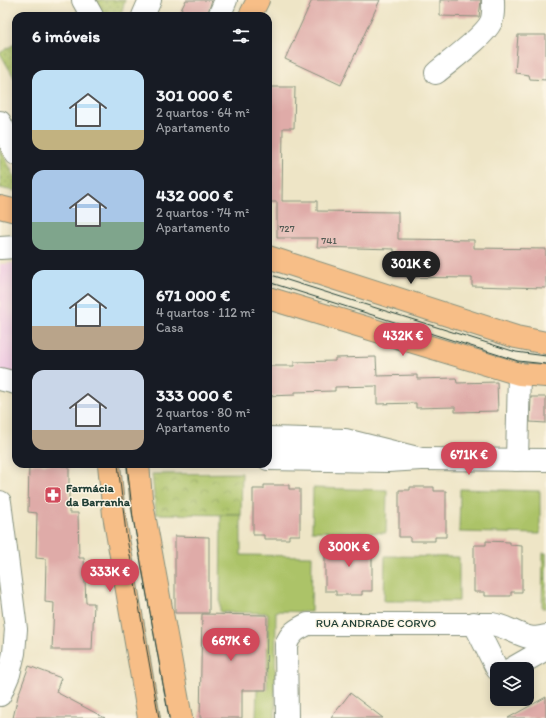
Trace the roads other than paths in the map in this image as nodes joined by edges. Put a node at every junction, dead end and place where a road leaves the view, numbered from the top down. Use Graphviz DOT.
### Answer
graph roads {
  1 [pos="83,0"];
  2 [pos="150,0"];
  3 [pos="226,0"];
  4 [pos="258,0"];
  5 [pos="493,0"];
  6 [pos="90,12"];
  7 [pos="145,12"];
  8 [pos="221,12"];
  9 [pos="252,12"];
  10 [pos="436,73"];
  11 [pos="0,122"];
  12 [pos="12,144"];
  13 [pos="0,207"];
  14 [pos="12,210"];
  15 [pos="12,247"];
  16 [pos="0,248"];
  17 [pos="272,258"];
  18 [pos="272,299"];
  19 [pos="546,343"];
  20 [pos="518,374"];
  21 [pos="546,376"];
  22 [pos="0,379"];
  23 [pos="12,381"];
  24 [pos="272,438"];
  25 [pos="272,459"];
  26 [pos="421,459"];
  27 [pos="517,460"];
  28 [pos="546,460"];
  29 [pos="109,468"];
  30 [pos="138,468"];
  31 [pos="0,502"];
  32 [pos="474,623"];
  33 [pos="546,636"];
  34 [pos="546,649"];
  35 [pos="494,662"];
  36 [pos="523,662"];
  37 [pos="0,695"];
  38 [pos="149,718"];
  39 [pos="181,718"];
  40 [pos="287,718"];
  1 -- 6 [label="street"];
  2 -- 7 [label="street"];
  3 -- 8 [label="street"];
  4 -- 9 [label="main road"];
  5 -- 10 [label="street"];
  11 -- 12 [label="street"];
  13 -- 14 [label="main road"];
  15 -- 16 [label="street"];
  17 -- 19 [label="main road"];
  18 -- 20 [label="main road"];
  20 -- 21 [label="main road"];
  20 -- 27 [label="street"];
  22 -- 23 [label="street"];
  24 -- 26 [label="street"];
  25 -- 26 [label="street"];
  26 -- 27 [label="street"];
  27 -- 28 [label="street"];
  29 -- 38 [label="main road"];
  30 -- 39 [label="main road"];
  31 -- 37 [label="street"];
  32 -- 33 [label="street, RUA ANDRADE CORVO"];
  32 -- 35 [label="street"];
  32 -- 40 [label="street, RUA ANDRADE CORVO"];
  34 -- 36 [label="street"];
}
